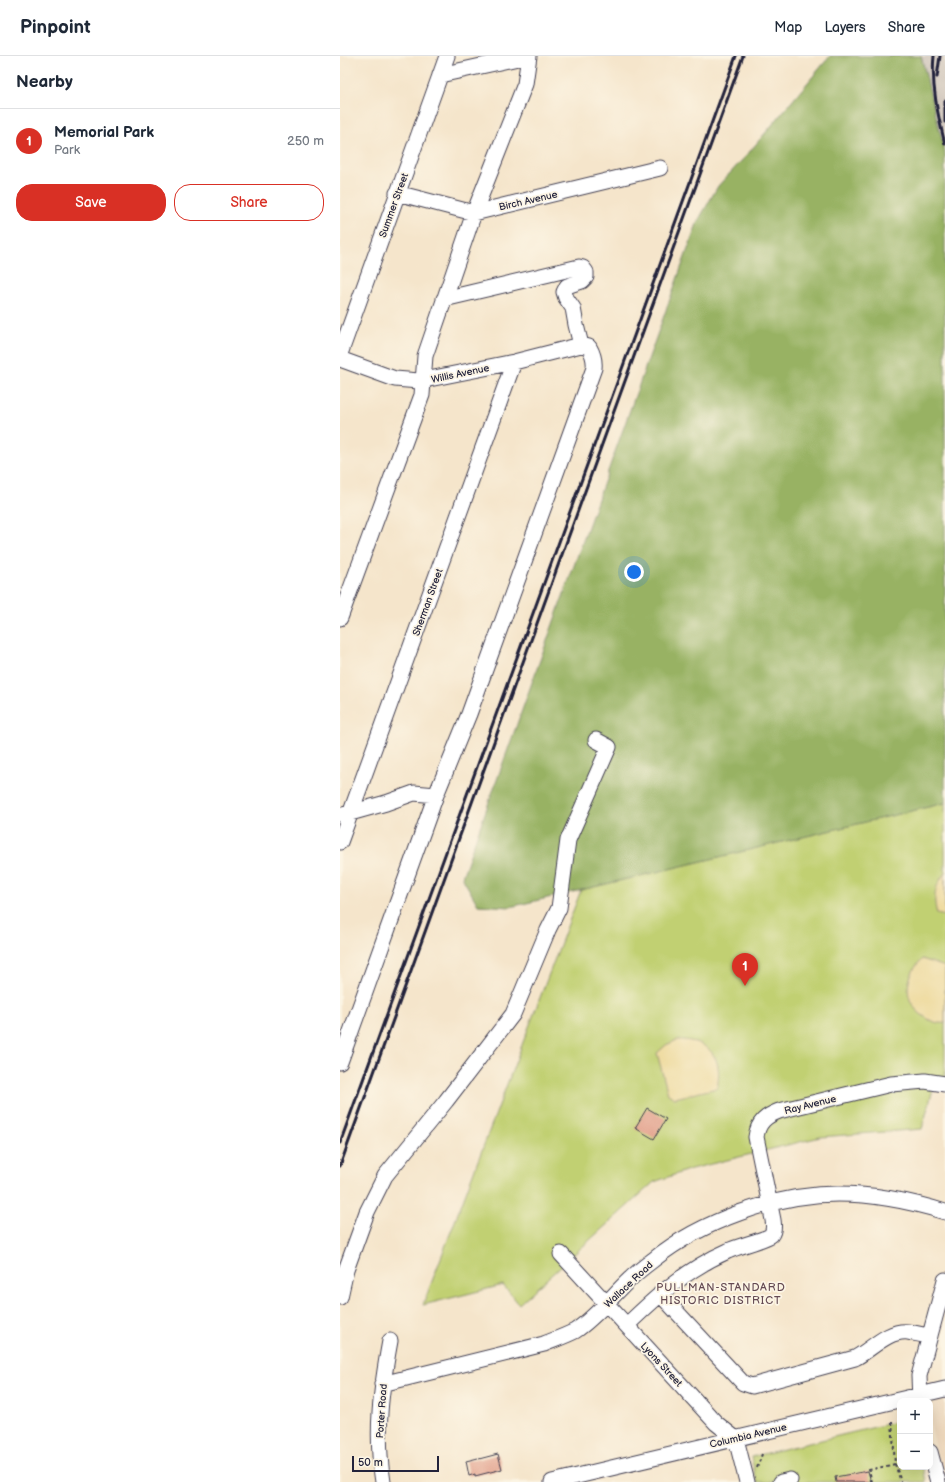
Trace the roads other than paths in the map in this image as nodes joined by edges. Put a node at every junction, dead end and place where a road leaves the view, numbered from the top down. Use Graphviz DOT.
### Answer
graph roads {
  1 [pos="447,56"];
  2 [pos="528,56"];
  3 [pos="440,75"];
  4 [pos="660,168"];
  5 [pos="397,193"];
  6 [pos="474,213"];
  7 [pos="444,299"];
  8 [pos="581,345"];
  9 [pos="340,354"];
  10 [pos="340,359"];
  11 [pos="514,362"];
  12 [pos="424,381"];
  13 [pos="340,618"];
  14 [pos="596,740"];
  15 [pos="436,795"];
  16 [pos="345,814"];
  17 [pos="340,842"];
  18 [pos="340,1062"];
  19 [pos="945,1084"];
  20 [pos="770,1203"];
  21 [pos="945,1212"];
  22 [pos="561,1254"];
  23 [pos="945,1280"];
  24 [pos="660,1294"];
  25 [pos="340,1297"];
  26 [pos="607,1304"];
  27 [pos="626,1325"];
  28 [pos="935,1333"];
  29 [pos="390,1341"];
  30 [pos="382,1384"];
  31 [pos="945,1389"];
  32 [pos="920,1398"];
  33 [pos="897,1403"];
  34 [pos="736,1439"];
  35 [pos="933,1463"];
  36 [pos="561,1481"];
  37 [pos="383,1482"];
  38 [pos="747,1482"];
  39 [pos="938,1482"];
  1 -- 3 [label="street, Summer Street"];
  2 -- 3 [label="street"];
  2 -- 6 [label="street"];
  3 -- 5 [label="street, Summer Street"];
  4 -- 6 [label="street, Birch Avenue"];
  5 -- 6 [label="street, Birch Avenue"];
  5 -- 9 [label="street, Summer Street"];
  6 -- 7 [label="street"];
  7 -- 8 [label="street"];
  7 -- 12 [label="street"];
  8 -- 11 [label="street, Willis Avenue"];
  8 -- 15 [label="street"];
  10 -- 12 [label="street, Willis Avenue"];
  11 -- 12 [label="street, Willis Avenue"];
  11 -- 16 [label="street, Sherman Street"];
  12 -- 13 [label="street"];
  14 -- 25 [label="street"];
  15 -- 16 [label="street"];
  15 -- 18 [label="street"];
  16 -- 17 [label="street, Sherman Street"];
  19 -- 20 [label="street, Ray Avenue"];
  20 -- 21 [label="street, Wallace Road"];
  20 -- 24 [label="street, Ray Avenue"];
  20 -- 26 [label="street, Wallace Road"];
  22 -- 26 [label="street, Lyons Street"];
  23 -- 28 [label="street"];
  24 -- 27 [label="street, Ray Avenue"];
  24 -- 28 [label="street"];
  26 -- 27 [label="street, Lyons Street"];
  26 -- 30 [label="street, Wallace Road"];
  27 -- 34 [label="street, Lyons Street"];
  28 -- 32 [label="street"];
  29 -- 30 [label="street, Porter Road"];
  30 -- 37 [label="street, Porter Road"];
  31 -- 32 [label="street, Columbia Avenue"];
  33 -- 34 [label="street, Columbia Avenue"];
  34 -- 36 [label="street, Columbia Avenue"];
  34 -- 38 [label="street"];
  35 -- 39 [label="street"];
}
